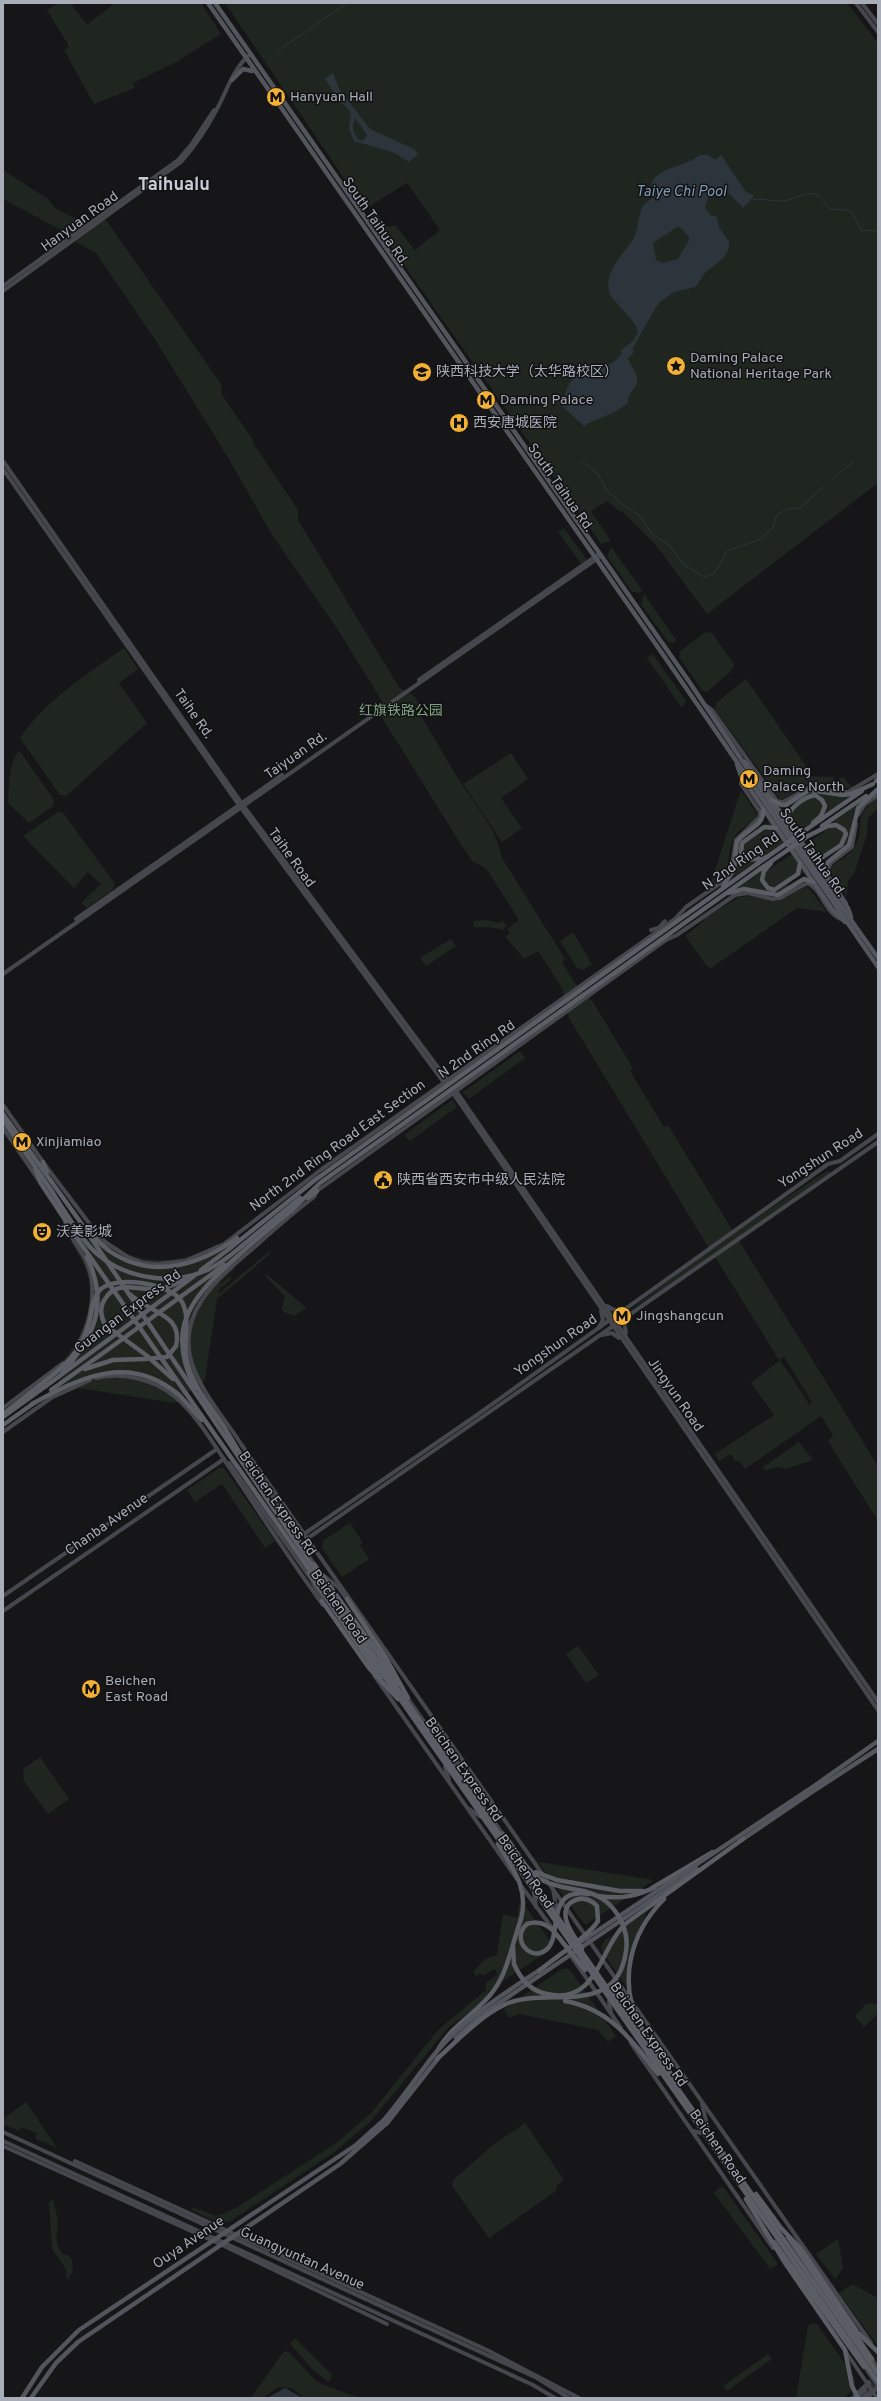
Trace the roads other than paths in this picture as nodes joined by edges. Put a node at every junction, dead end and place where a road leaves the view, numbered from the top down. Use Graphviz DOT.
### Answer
graph roads {
  1 [pos="208,3"];
  2 [pos="215,3"];
  3 [pos="856,3"];
  4 [pos="862,3"];
  5 [pos="878,24"];
  6 [pos="878,32"];
  7 [pos="250,53"];
  8 [pos="244,57"];
  9 [pos="256,74"];
  10 [pos="232,80"];
  11 [pos="3,286"];
  12 [pos="3,291"];
  13 [pos="3,461"];
  14 [pos="3,469"];
  15 [pos="600,555"];
  16 [pos="595,558"];
  17 [pos="124,638"];
  18 [pos="705,705"];
  19 [pos="739,755"];
  20 [pos="735,759"];
  21 [pos="878,774"];
  22 [pos="741,776"];
  23 [pos="876,781"];
  24 [pos="878,788"];
  25 [pos="878,795"];
  26 [pos="772,800"];
  27 [pos="241,805"];
  28 [pos="763,809"];
  29 [pos="820,818"];
  30 [pos="787,821"];
  31 [pos="776,828"];
  32 [pos="806,834"];
  33 [pos="811,855"];
  34 [pos="756,862"];
  35 [pos="800,863"];
  36 [pos="762,870"];
  37 [pos="825,875"];
  38 [pos="813,882"];
  39 [pos="717,892"];
  40 [pos="723,895"];
  41 [pos="848,908"];
  42 [pos="841,919"];
  43 [pos="675,920"];
  44 [pos="665,921"];
  45 [pos="851,924"];
  46 [pos="665,927"];
  47 [pos="673,927"];
  48 [pos="659,928"];
  49 [pos="652,931"];
  50 [pos="666,940"];
  51 [pos="651,946"];
  52 [pos="878,958"];
  53 [pos="878,967"];
  54 [pos="3,971"];
  55 [pos="3,974"];
  56 [pos="447,1083"];
  57 [pos="455,1092"];
  58 [pos="3,1105"];
  59 [pos="3,1114"];
  60 [pos="3,1120"];
  61 [pos="3,1128"];
  62 [pos="878,1134"];
  63 [pos="878,1142"];
  64 [pos="43,1162"];
  65 [pos="35,1166"];
  66 [pos="48,1178"];
  67 [pos="40,1182"];
  68 [pos="320,1183"];
  69 [pos="317,1191"];
  70 [pos="292,1210"];
  71 [pos="65,1220"];
  72 [pos="263,1220"];
  73 [pos="81,1223"];
  74 [pos="81,1244"];
  75 [pos="245,1246"];
  76 [pos="200,1271"];
  77 [pos="124,1288"];
  78 [pos="641,1298"];
  79 [pos="596,1302"];
  80 [pos="604,1303"];
  81 [pos="641,1307"];
  82 [pos="192,1322"];
  83 [pos="613,1322"];
  84 [pos="587,1337"];
  85 [pos="592,1341"];
  86 [pos="632,1344"];
  87 [pos="626,1345"];
  88 [pos="68,1378"];
  89 [pos="55,1380"];
  90 [pos="45,1384"];
  91 [pos="50,1393"];
  92 [pos="187,1394"];
  93 [pos="203,1404"];
  94 [pos="3,1408"];
  95 [pos="197,1412"];
  96 [pos="3,1414"];
  97 [pos="3,1418"];
  98 [pos="3,1425"];
  99 [pos="3,1432"];
  100 [pos="242,1444"];
  101 [pos="216,1449"];
  102 [pos="223,1458"];
  103 [pos="244,1461"];
  104 [pos="304,1534"];
  105 [pos="308,1538"];
  106 [pos="301,1549"];
  107 [pos="299,1554"];
  108 [pos="318,1571"];
  109 [pos="310,1577"];
  110 [pos="3,1596"];
  111 [pos="346,1599"];
  112 [pos="322,1601"];
  113 [pos="3,1611"];
  114 [pos="398,1685"];
  115 [pos="391,1690"];
  116 [pos="878,1702"];
  117 [pos="878,1710"];
  118 [pos="418,1715"];
  119 [pos="413,1718"];
  120 [pos="878,1741"];
  121 [pos="878,1749"];
  122 [pos="448,1756"];
  123 [pos="445,1767"];
  124 [pos="469,1770"];
  125 [pos="449,1782"];
  126 [pos="818,1786"];
  127 [pos="491,1800"];
  128 [pos="467,1808"];
  129 [pos="481,1817"];
  130 [pos="491,1820"];
  131 [pos="496,1825"];
  132 [pos="489,1826"];
  133 [pos="743,1839"];
  134 [pos="728,1843"];
  135 [pos="522,1859"];
  136 [pos="680,1885"];
  137 [pos="655,1887"];
  138 [pos="552,1888"];
  139 [pos="534,1893"];
  140 [pos="537,1909"];
  141 [pos="558,1916"];
  142 [pos="514,1939"];
  143 [pos="539,1970"];
  144 [pos="600,1980"];
  145 [pos="600,1987"];
  146 [pos="609,1990"];
  147 [pos="537,1998"];
  148 [pos="609,2001"];
  149 [pos="632,2003"];
  150 [pos="612,2015"];
  151 [pos="435,2058"];
  152 [pos="680,2095"];
  153 [pos="702,2101"];
  154 [pos="690,2117"];
  155 [pos="385,2122"];
  156 [pos="689,2126"];
  157 [pos="708,2129"];
  158 [pos="693,2131"];
  159 [pos="3,2132"];
  160 [pos="701,2133"];
  161 [pos="3,2141"];
  162 [pos="3,2146"];
  163 [pos="75,2161"];
  164 [pos="739,2174"];
  165 [pos="734,2177"];
  166 [pos="781,2228"];
  167 [pos="225,2232"];
  168 [pos="236,2234"];
  169 [pos="229,2238"];
  170 [pos="771,2238"];
  171 [pos="213,2239"];
  172 [pos="221,2243"];
  173 [pos="387,2324"];
  174 [pos="449,2333"];
  175 [pos="457,2342"];
  176 [pos="878,2352"];
  177 [pos="872,2359"];
  178 [pos="864,2367"];
  179 [pos="878,2368"];
  180 [pos="878,2374"];
  181 [pos="873,2378"];
  182 [pos="878,2382"];
  183 [pos="868,2383"];
  184 [pos="878,2387"];
  185 [pos="869,2391"];
  186 [pos="22,2398"];
  187 [pos="31,2398"];
  188 [pos="555,2398"];
  189 [pos="569,2398"];
  190 [pos="579,2398"];
  191 [pos="853,2398"];
  192 [pos="858,2398"];
  193 [pos="863,2398"];
  194 [pos="867,2398"];
  195 [pos="877,2398"];
  1 -- 8 [label="main road, South Taihua Rd."];
  2 -- 7 [label="main road, South Taihua Rd."];
  3 -- 6 [label="main road"];
  4 -- 5 [label="main road"];
  7 -- 8 [label="main road, Hanyuan Road"];
  7 -- 15 [label="main road, South Taihua Rd."];
  8 -- 9 [label="main road, South Taihua Rd."];
  8 -- 10 [label="main road, Hanyuan Road"];
  8 -- 11 [label="main road, Hanyuan Road"];
  9 -- 10 [label="main road"];
  9 -- 16 [label="main road, South Taihua Rd."];
  10 -- 12 [label="main road, Hanyuan Road"];
  13 -- 17 [label="main road"];
  14 -- 17 [label="main road"];
  15 -- 16 [label="main road, Taiyuan Rd."];
  15 -- 18 [label="main road, South Taihua Rd."];
  16 -- 20 [label="main road, South Taihua Rd."];
  16 -- 27 [label="main road, Taiyuan Rd."];
  17 -- 27 [label="main road, Taihe Rd."];
  18 -- 19 [label="main road, South Taihua Rd."];
  18 -- 21 [label="main road"];
  19 -- 26 [label="main road"];
  19 -- 45 [label="main road, South Taihua Rd."];
  20 -- 22 [label="main road"];
  20 -- 45 [label="main road, South Taihua Rd."];
  22 -- 28 [label="main road"];
  22 -- 43 [label="main road, North 2nd Ring Road East Section"];
  23 -- 26 [label="highway"];
  23 -- 29 [label="highway, N 2nd Ring Rd"];
  24 -- 32 [label="highway, N 2nd Ring Rd"];
  24 -- 37 [label="highway"];
  25 -- 41 [label="main road"];
  26 -- 30 [label="main road"];
  27 -- 54 [label="main road, Taiyuan Rd."];
  27 -- 55 [label="main road, Taiyuan Rd."];
  27 -- 56 [label="main road, Taihe Road"];
  28 -- 31 [label="main road"];
  28 -- 39 [label="highway"];
  29 -- 30 [label="highway"];
  29 -- 32 [label="highway, N 2nd Ring Rd, bridge"];
  30 -- 33 [label="main road"];
  31 -- 34 [label="highway"];
  31 -- 35 [label="main road"];
  32 -- 33 [label="highway"];
  32 -- 34 [label="highway, N 2nd Ring Rd, bridge"];
  32 -- 36 [label="highway, N 2nd Ring Rd, bridge"];
  33 -- 37 [label="main road"];
  34 -- 39 [label="highway, N 2nd Ring Rd"];
  35 -- 36 [label="highway"];
  35 -- 38 [label="main road"];
  36 -- 40 [label="highway, N 2nd Ring Rd"];
  37 -- 41 [label="main road"];
  38 -- 40 [label="highway"];
  38 -- 42 [label="main road"];
  39 -- 47 [label="highway, N 2nd Ring Rd"];
  40 -- 47 [label="highway, N 2nd Ring Rd"];
  41 -- 45 [label="main road"];
  42 -- 45 [label="main road"];
  42 -- 50 [label="main road, North 2nd Ring Road East Section"];
  43 -- 46 [label="main road, North 2nd Ring Road East Section"];
  43 -- 47 [label="highway"];
  44 -- 48 [label="main road"];
  45 -- 52 [label="main road, South Taihua Rd."];
  45 -- 53 [label="main road, South Taihua Rd."];
  46 -- 47 [label="highway"];
  46 -- 48 [label="main road"];
  46 -- 49 [label="main road, North 2nd Ring Road East Section"];
  47 -- 50 [label="highway"];
  47 -- 51 [label="highway, N 2nd Ring Rd"];
  47 -- 56 [label="highway, N 2nd Ring Rd"];
  48 -- 49 [label="main road"];
  49 -- 56 [label="main road, North 2nd Ring Road East Section"];
  50 -- 51 [label="highway"];
  50 -- 57 [label="main road, North 2nd Ring Road East Section"];
  51 -- 68 [label="highway, N 2nd Ring Rd"];
  56 -- 64 [label="main road, North 2nd Ring Road East Section"];
  56 -- 72 [label="highway, N 2nd Ring Rd"];
  57 -- 69 [label="main road, North 2nd Ring Road East Section"];
  57 -- 79 [label="main road, Jingyun Road"];
  57 -- 80 [label="main road, Jingyun Road"];
  58 -- 64 [label="main road, North 2nd Ring Road East Section"];
  59 -- 66 [label="highway"];
  60 -- 65 [label="highway, N 2nd Ring Rd"];
  61 -- 67 [label="main road"];
  62 -- 78 [label="main road, Yongshun Road"];
  63 -- 81 [label="main road, Yongshun Road"];
  64 -- 66 [label="highway"];
  65 -- 67 [label="highway"];
  65 -- 75 [label="highway, N 2nd Ring Rd, bridge"];
  66 -- 73 [label="highway"];
  67 -- 71 [label="highway"];
  68 -- 70 [label="highway, N 2nd Ring Rd"];
  68 -- 75 [label="highway, N 2nd Ring Rd"];
  69 -- 70 [label="highway"];
  69 -- 82 [label="main road, North 2nd Ring Road East Section"];
  70 -- 75 [label="highway"];
  71 -- 74 [label="highway"];
  71 -- 94 [label="main road"];
  72 -- 73 [label="highway, N 2nd Ring Rd"];
  72 -- 76 [label="highway, Guangan Express Rd, bridge"];
  73 -- 77 [label="highway, Beichen Express Rd"];
  74 -- 89 [label="highway, bridge"];
  74 -- 92 [label="highway, bridge"];
  75 -- 88 [label="highway, Guangan Express Rd, bridge"];
  75 -- 93 [label="highway, bridge"];
  76 -- 89 [label="highway, Guangan Express Rd, bridge"];
  76 -- 92 [label="highway, bridge"];
  77 -- 88 [label="highway, bridge"];
  77 -- 93 [label="highway, Beichen Express Rd, bridge"];
  78 -- 80 [label="main road"];
  78 -- 83 [label="main road, Yongshun Road"];
  79 -- 83 [label="main road, Jingyun Road"];
  79 -- 84 [label="main road"];
  80 -- 83 [label="main road, Jingyun Road"];
  81 -- 83 [label="main road, Yongshun Road"];
  81 -- 86 [label="main road"];
  82 -- 100 [label="main road, Beichen Road"];
  83 -- 84 [label="main road, Yongshun Road"];
  83 -- 85 [label="main road, Yongshun Road"];
  83 -- 86 [label="main road, Jingyun Road"];
  83 -- 87 [label="main road, Jingyun Road"];
  84 -- 104 [label="main road, Yongshun Road"];
  85 -- 87 [label="main road"];
  85 -- 105 [label="main road, Yongshun Road"];
  86 -- 116 [label="main road, Jingyun Road"];
  87 -- 117 [label="main road, Jingyun Road"];
  88 -- 91 [label="highway, Guangan Express Rd"];
  89 -- 90 [label="highway, Guangan Express Rd, bridge"];
  90 -- 96 [label="highway"];
  90 -- 97 [label="highway, Guangan Express Rd"];
  90 -- 103 [label="highway, bridge"];
  91 -- 95 [label="highway"];
  91 -- 98 [label="highway, Guangan Express Rd"];
  92 -- 95 [label="highway"];
  93 -- 103 [label="highway, Beichen Express Rd"];
  95 -- 107 [label="highway, Beichen Express Rd, bridge"];
  99 -- 101 [label="main road, Beichen Road"];
  100 -- 104 [label="main road, Beichen Road"];
  100 -- 108 [label="main road"];
  101 -- 102 [label="main road, Beichen Road"];
  101 -- 110 [label="main road, Chanba Avenue"];
  102 -- 109 [label="main road"];
  102 -- 113 [label="main road, Chanba Avenue"];
  102 -- 125 [label="main road, Beichen Road"];
  103 -- 106 [label="highway, Beichen Express Rd, bridge"];
  104 -- 105 [label="main road, Beichen Road"];
  105 -- 124 [label="main road, Beichen Road"];
  106 -- 114 [label="highway, bridge"];
  106 -- 118 [label="highway, Beichen Express Rd, bridge"];
  107 -- 115 [label="highway, bridge"];
  107 -- 119 [label="highway, Beichen Express Rd, bridge"];
  108 -- 111 [label="main road"];
  108 -- 114 [label="main road"];
  109 -- 112 [label="main road"];
  109 -- 115 [label="main road"];
  111 -- 118 [label="highway, bridge"];
  112 -- 119 [label="highway, bridge"];
  114 -- 122 [label="main road"];
  115 -- 123 [label="main road"];
  118 -- 130 [label="highway, Beichen Express Rd, bridge"];
  119 -- 132 [label="highway, Beichen Express Rd, bridge"];
  120 -- 126 [label="main road"];
  121 -- 126 [label="main road"];
  122 -- 124 [label="main road"];
  122 -- 131 [label="main road"];
  123 -- 125 [label="main road"];
  123 -- 129 [label="main road"];
  124 -- 127 [label="main road, Beichen Road"];
  125 -- 128 [label="main road, Beichen Road"];
  126 -- 133 [label="main road, bridge"];
  126 -- 134 [label="main road, bridge"];
  127 -- 131 [label="main road"];
  127 -- 138 [label="main road, Beichen Road"];
  128 -- 129 [label="main road"];
  128 -- 140 [label="main road, Beichen Road"];
  129 -- 139 [label="main road"];
  130 -- 135 [label="highway, bridge"];
  130 -- 144 [label="highway, Beichen Express Rd, bridge"];
  131 -- 141 [label="main road"];
  132 -- 142 [label="highway, bridge"];
  132 -- 145 [label="highway, Beichen Express Rd, bridge"];
  133 -- 136 [label="highway, bridge"];
  133 -- 151 [label="main road, bridge"];
  134 -- 137 [label="highway, bridge"];
  134 -- 143 [label="main road, bridge"];
  135 -- 137 [label="highway, bridge"];
  135 -- 147 [label="highway, bridge"];
  136 -- 142 [label="highway, bridge"];
  136 -- 152 [label="highway, bridge"];
  137 -- 145 [label="highway, bridge"];
  138 -- 141 [label="main road"];
  138 -- 149 [label="main road, Beichen Road"];
  139 -- 140 [label="main road"];
  139 -- 148 [label="main road"];
  140 -- 150 [label="main road, Beichen Road"];
  141 -- 146 [label="main road"];
  142 -- 151 [label="highway, bridge"];
  143 -- 144 [label="highway, bridge"];
  143 -- 151 [label="main road, bridge"];
  144 -- 152 [label="highway, Beichen Express Rd, bridge"];
  145 -- 152 [label="highway, Beichen Express Rd, bridge"];
  146 -- 149 [label="main road"];
  146 -- 157 [label="main road"];
  147 -- 151 [label="highway, bridge"];
  147 -- 152 [label="highway, bridge"];
  148 -- 150 [label="main road"];
  148 -- 154 [label="main road"];
  149 -- 153 [label="main road, Beichen Road"];
  150 -- 156 [label="main road, Beichen Road"];
  151 -- 155 [label="main road, bridge"];
  152 -- 164 [label="highway, Beichen Express Rd, bridge"];
  152 -- 165 [label="highway, Beichen Express Rd, bridge"];
  153 -- 157 [label="main road"];
  153 -- 176 [label="main road, Beichen Road"];
  154 -- 156 [label="main road"];
  154 -- 160 [label="main road"];
  155 -- 167 [label="main road, Ouya Avenue"];
  155 -- 168 [label="main road, Ouya Avenue"];
  156 -- 158 [label="main road, Beichen Road"];
  157 -- 177 [label="main road"];
  158 -- 160 [label="main road"];
  158 -- 183 [label="main road, Beichen Road"];
  159 -- 167 [label="main road, Guangyuntan Avenue"];
  160 -- 178 [label="main road"];
  161 -- 171 [label="main road, Guangyuntan Avenue"];
  162 -- 171 [label="main road"];
  163 -- 167 [label="main road"];
  164 -- 166 [label="highway, bridge"];
  164 -- 180 [label="highway, Beichen Express Rd, bridge"];
  165 -- 170 [label="highway, bridge"];
  165 -- 182 [label="highway, Beichen Express Rd, bridge"];
  166 -- 176 [label="highway, bridge"];
  166 -- 177 [label="highway, bridge"];
  167 -- 168 [label="main road"];
  167 -- 169 [label="main road, Guangyuntan Avenue"];
  167 -- 171 [label="main road, Ouya Avenue"];
  168 -- 169 [label="main road, Ouya Avenue"];
  168 -- 174 [label="main road"];
  169 -- 172 [label="main road, Ouya Avenue"];
  169 -- 175 [label="main road, Guangyuntan Avenue"];
  170 -- 178 [label="highway, bridge"];
  170 -- 192 [label="highway, bridge"];
  171 -- 172 [label="main road, Guangyuntan Avenue"];
  171 -- 186 [label="main road, Ouya Avenue"];
  172 -- 173 [label="main road"];
  172 -- 187 [label="main road, Ouya Avenue"];
  172 -- 188 [label="main road, Guangyuntan Avenue"];
  174 -- 175 [label="main road"];
  174 -- 190 [label="main road"];
  175 -- 189 [label="main road, Guangyuntan Avenue"];
  177 -- 179 [label="main road"];
  178 -- 181 [label="main road"];
  180 -- 181 [label="main road"];
  181 -- 183 [label="main road"];
  181 -- 184 [label="main road"];
  183 -- 185 [label="main road, Beichen Road"];
  183 -- 191 [label="main road"];
  184 -- 185 [label="main road"];
  185 -- 192 [label="main road"];
  185 -- 193 [label="main road"];
  185 -- 194 [label="main road"];
  185 -- 195 [label="main road, Beichen Road"];
}
